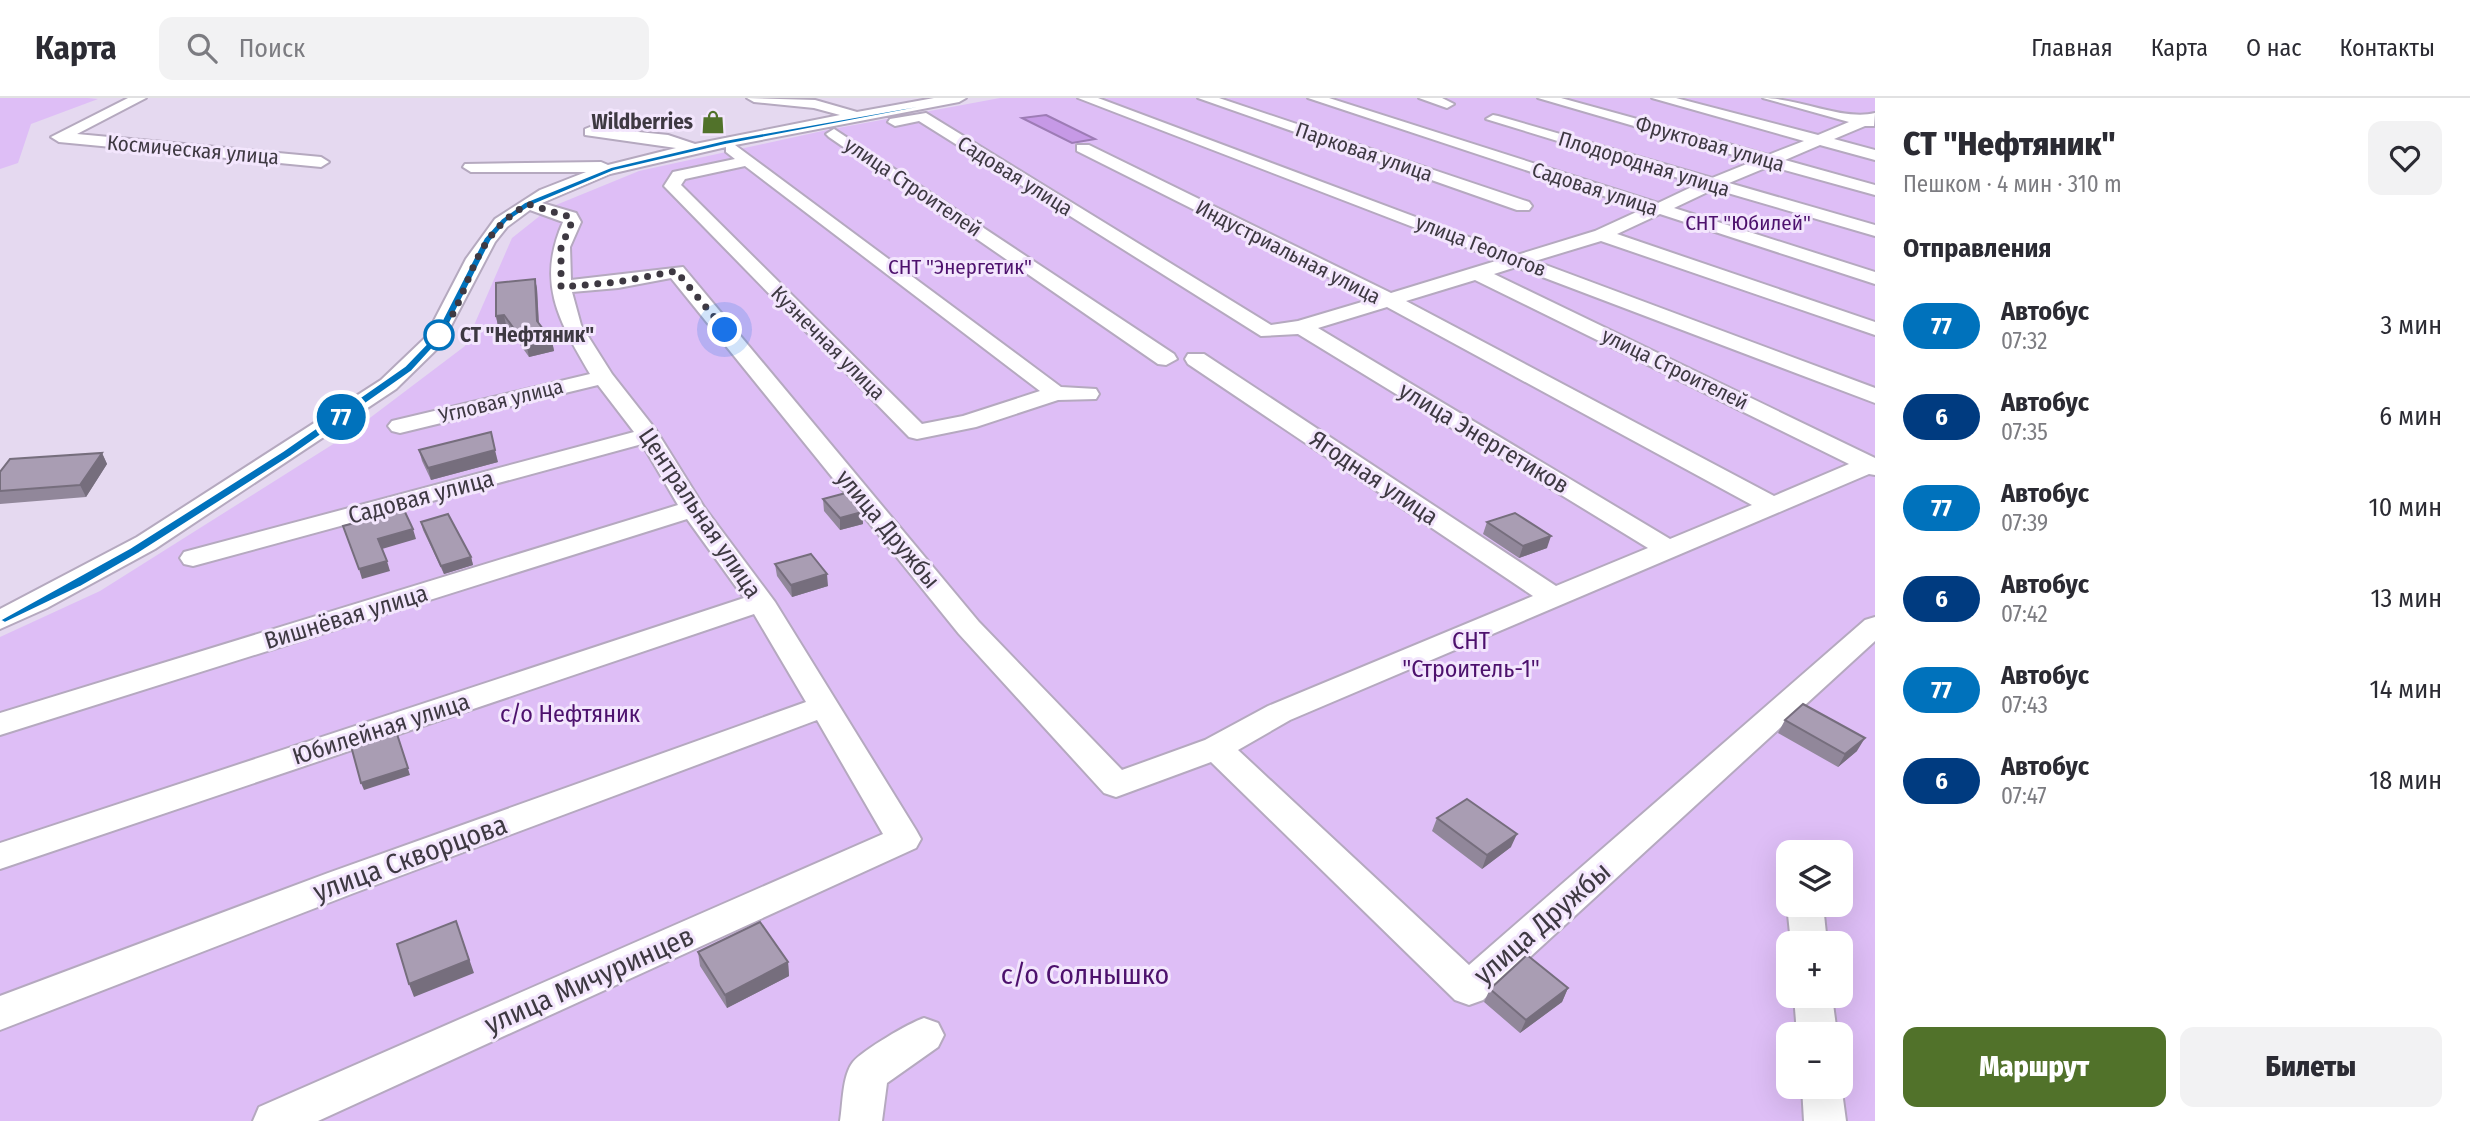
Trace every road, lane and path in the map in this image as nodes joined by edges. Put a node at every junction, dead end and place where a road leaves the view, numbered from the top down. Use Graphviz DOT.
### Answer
graph roads {
  1 [pos="139,98"];
  2 [pos="754,98"];
  3 [pos="764,98"];
  4 [pos="959,98"];
  5 [pos="1085,98"];
  6 [pos="1205,98"];
  7 [pos="1315,98"];
  8 [pos="1426,98"];
  9 [pos="1545,98"];
  10 [pos="1659,98"];
  11 [pos="1770,98"];
  12 [pos="1447,104"];
  13 [pos="856,116"];
  14 [pos="1493,119"];
  15 [pos="1871,121"];
  16 [pos="590,132"];
  17 [pos="834,134"];
  18 [pos="1822,141"];
  19 [pos="696,149"];
  20 [pos="1083,149"];
  21 [pos="737,153"];
  22 [pos="1875,155"];
  23 [pos="321,162"];
  24 [pos="1772,162"];
  25 [pos="471,167"];
  26 [pos="611,169"];
  27 [pos="1712,184"];
  28 [pos="1875,190"];
  29 [pos="528,204"];
  30 [pos="1523,206"];
  31 [pos="1657,209"];
  32 [pos="1875,232"];
  33 [pos="1601,235"];
  34 [pos="1518,262"];
  35 [pos="1479,274"];
  36 [pos="1875,278"];
  37 [pos="561,287"];
  38 [pos="1389,300"];
  39 [pos="1301,327"];
  40 [pos="1875,329"];
  41 [pos="1268,332"];
  42 [pos="1166,359"];
  43 [pos="1196,359"];
  44 [pos="603,377"];
  45 [pos="1056,393"];
  46 [pos="1088,394"];
  47 [pos="1875,396"];
  48 [pos="400,426"];
  49 [pos="648,435"];
  50 [pos="1873,466"];
  51 [pos="1770,504"];
  52 [pos="693,509"];
  53 [pos="1667,548"];
  54 [pos="193,558"];
  55 [pos="1553,597"];
  56 [pos="761,602"];
  57 [pos="0,620"];
  58 [pos="1875,626"];
  59 [pos="822,707"];
  60 [pos="0,724"];
  61 [pos="1216,748"];
  62 [pos="904,839"];
  63 [pos="0,856"];
  64 [pos="0,1013"];
  65 [pos="924,1035"];
  66 [pos="1823,1099"];
  67 [pos="274,1121"];
  68 [pos="861,1121"];
  69 [pos="1825,1121"];
  1 -- 23 [label="street, Космическая улица"];
  2 -- 3 [label="street"];
  3 -- 13 [label="street"];
  4 -- 13 [label="street"];
  5 -- 34 [label="street, улица Геологов"];
  6 -- 30 [label="street, Парковая улица"];
  7 -- 31 [label="street, Садовая улица"];
  8 -- 12 [label="street"];
  9 -- 24 [label="street, Фруктовая улица"];
  10 -- 18 [label="street"];
  11 -- 15 [label="street"];
  13 -- 21 [label="street"];
  14 -- 27 [label="street, Плодородная улица"];
  15 -- 18 [label="street"];
  16 -- 19 [label="street"];
  17 -- 21 [label="street, Садовая улица"];
  17 -- 41 [label="street, Садовая улица"];
  17 -- 42 [label="street, улица Строителей"];
  18 -- 22 [label="street"];
  18 -- 24 [label="street"];
  19 -- 21 [label="street"];
  19 -- 26 [label="street"];
  20 -- 38 [label="street, Индустриальная улица"];
  21 -- 45 [label="street"];
  21 -- 45 [label="street, Кузнечная улица"];
  24 -- 27 [label="street"];
  24 -- 28 [label="street, Фруктовая улица"];
  25 -- 26 [label="street"];
  26 -- 29 [label="street"];
  27 -- 31 [label="street"];
  27 -- 32 [label="street, Плодородная улица"];
  29 -- 37 [label="street, Центральная улица"];
  29 -- 57 [label="street"];
  31 -- 33 [label="street"];
  31 -- 36 [label="street, Садовая улица"];
  33 -- 34 [label="street"];
  33 -- 40 [label="street"];
  34 -- 35 [label="street"];
  34 -- 47 [label="street, улица Геологов"];
  35 -- 38 [label="street"];
  35 -- 50 [label="street, улица Строителей"];
  37 -- 44 [label="street, Центральная улица"];
  37 -- 61 [label="street, улица Дружбы"];
  38 -- 39 [label="street, Индустриальная улица"];
  38 -- 51 [label="street"];
  39 -- 41 [label="street, Индустриальная улица"];
  39 -- 53 [label="street, улица Энергетиков"];
  43 -- 55 [label="street, Ягодная улица"];
  44 -- 48 [label="street, Угловая улица"];
  44 -- 49 [label="street, Центральная улица"];
  45 -- 46 [label="street, Кузнечная улица"];
  49 -- 52 [label="street, Центральная улица"];
  49 -- 54 [label="street, Садовая улица"];
  50 -- 51 [label="street, улица Дружбы"];
  51 -- 53 [label="street, улица Дружбы"];
  52 -- 56 [label="street, Центральная улица"];
  52 -- 60 [label="street, Вишнёвая улица"];
  53 -- 55 [label="street, улица Дружбы"];
  55 -- 61 [label="street, улица Дружбы"];
  56 -- 59 [label="street, Центральная улица"];
  56 -- 63 [label="street, Юбилейная улица"];
  58 -- 61 [label="street, улица Дружбы"];
  59 -- 62 [label="street, Центральная улица"];
  59 -- 64 [label="street, улица Скворцова"];
  62 -- 67 [label="street, улица Мичуринцев"];
  65 -- 68 [label="street"];
  66 -- 69 [label="street"];
}
